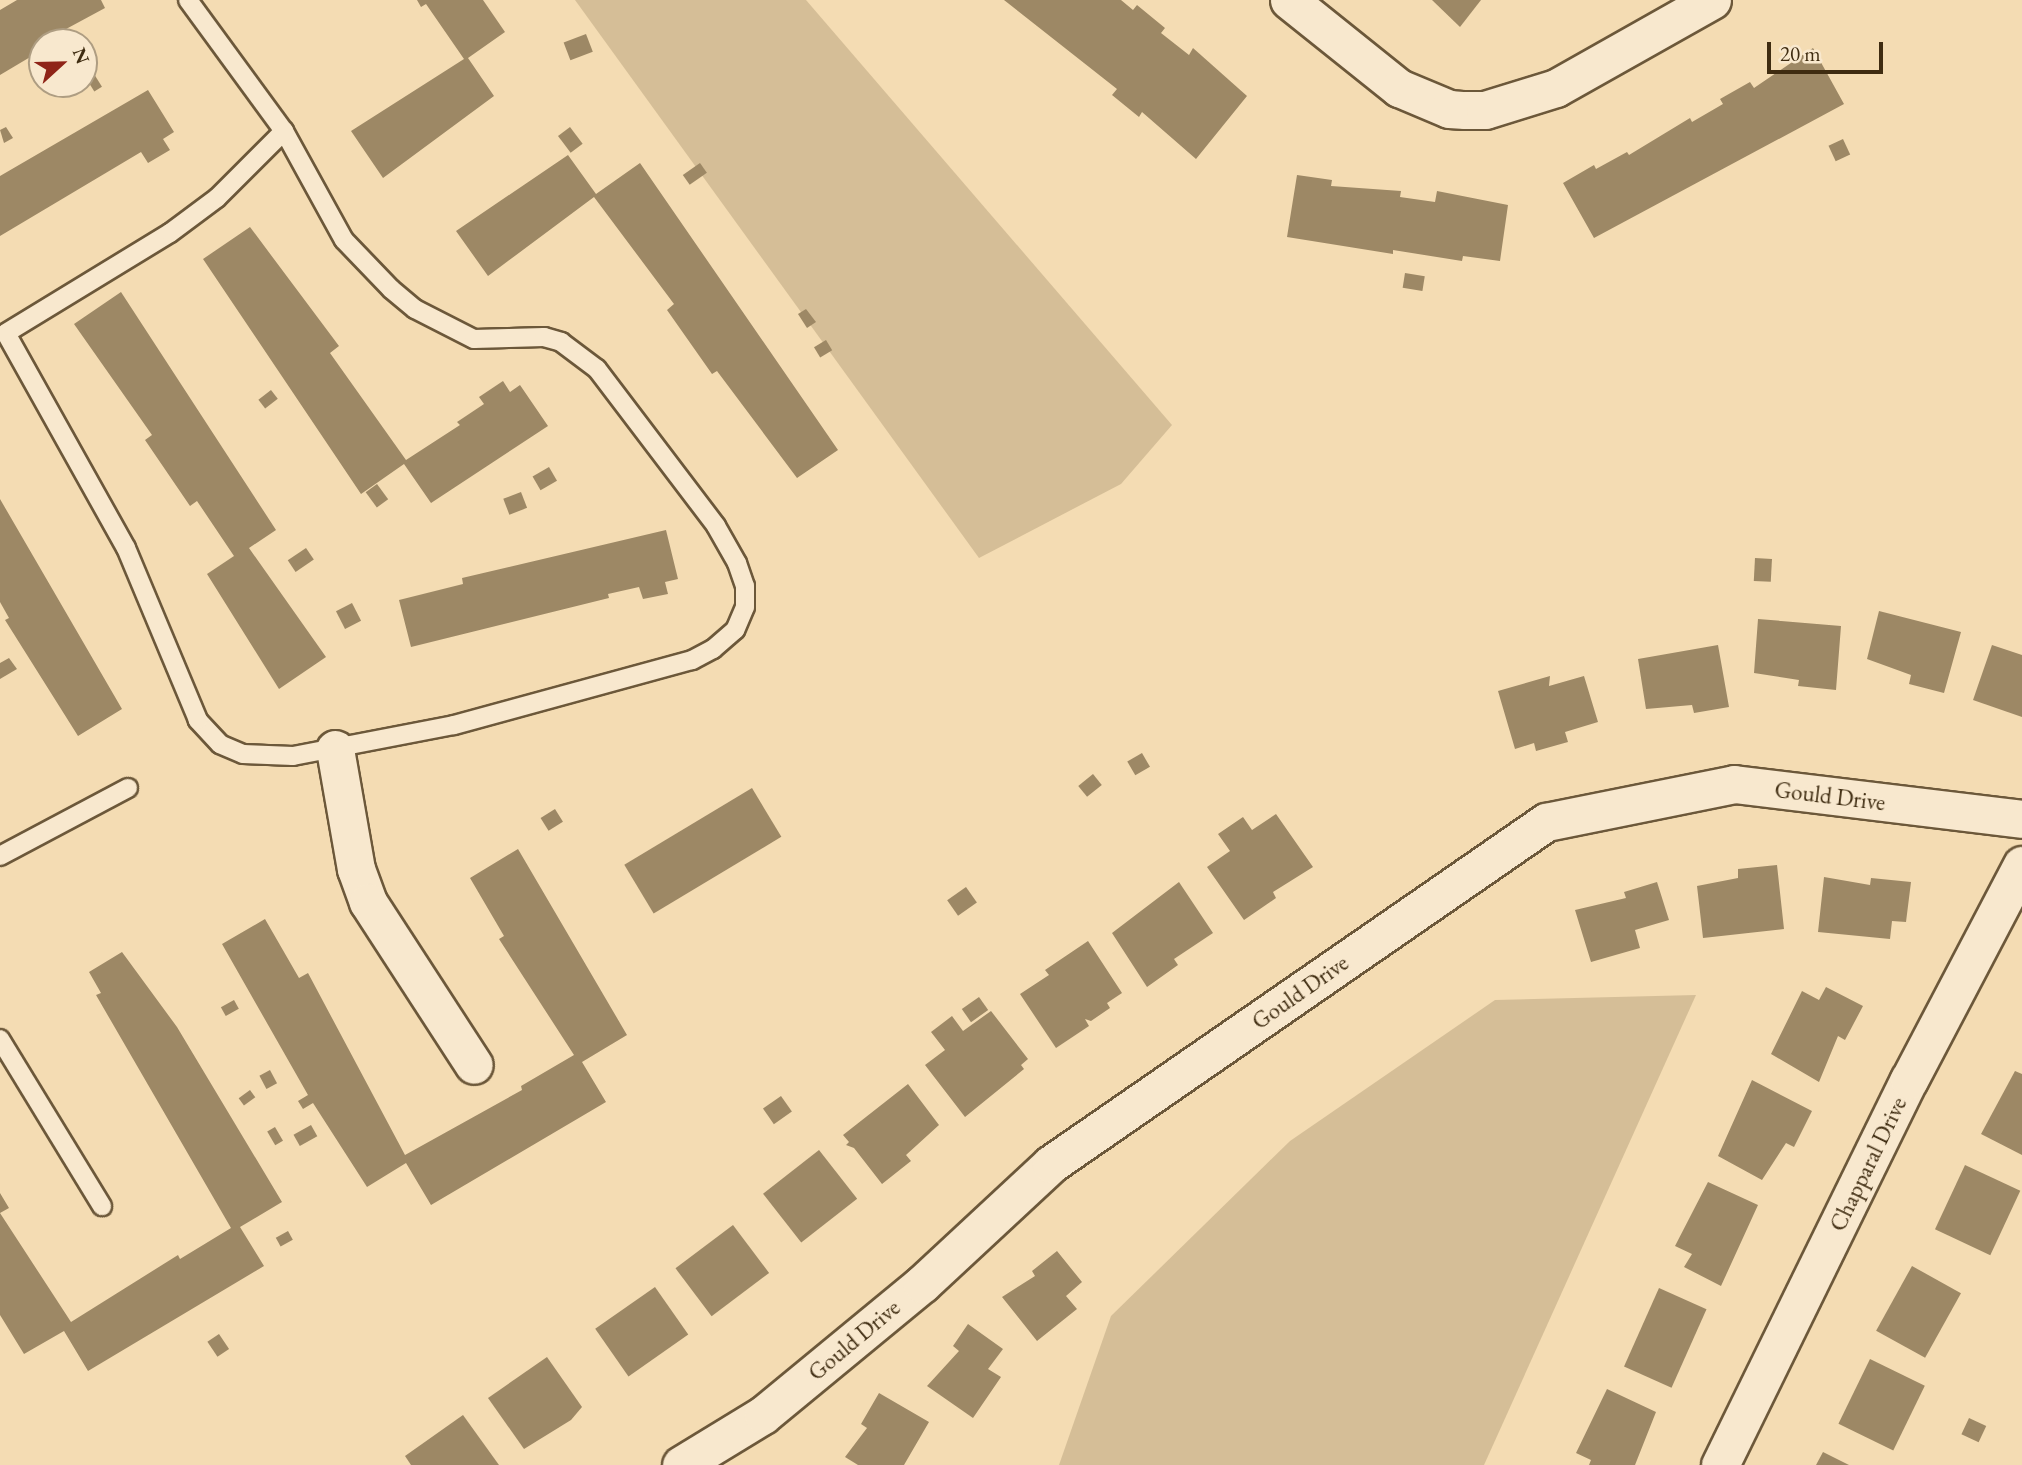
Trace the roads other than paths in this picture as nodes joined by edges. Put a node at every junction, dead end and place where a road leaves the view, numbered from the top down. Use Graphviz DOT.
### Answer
graph roads {
  1 [pos="188,0"];
  2 [pos="1289,0"];
  3 [pos="1712,0"];
  4 [pos="285,131"];
  5 [pos="335,749"];
  6 [pos="128,788"];
  7 [pos="2022,819"];
  8 [pos="0,856"];
  9 [pos="2022,865"];
  10 [pos="0,1039"];
  11 [pos="474,1065"];
  12 [pos="102,1206"];
  13 [pos="688,1463"];
  14 [pos="1720,1465"];
  1 -- 4 [label="lane"];
  2 -- 3 [label="street"];
  4 -- 5 [label="lane"];
  4 -- 5 [label="lane"];
  5 -- 11 [label="street"];
  6 -- 8 [label="lane"];
  7 -- 13 [label="street, Gould Drive"];
  9 -- 14 [label="street, Chapparal Drive"];
  10 -- 12 [label="lane"];
}
